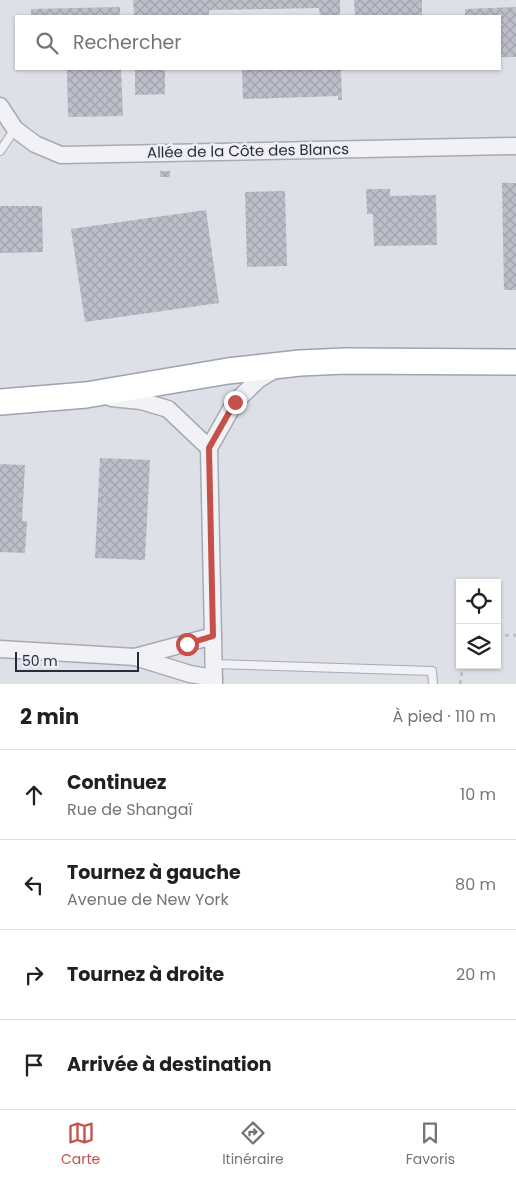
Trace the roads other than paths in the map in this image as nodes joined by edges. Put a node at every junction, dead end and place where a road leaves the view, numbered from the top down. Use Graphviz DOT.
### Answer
graph roads {
  1 [pos="0,106"];
  2 [pos="15,129"];
  3 [pos="516,146"];
  4 [pos="0,151"];
  5 [pos="516,362"];
  6 [pos="283,364"];
  7 [pos="86,395"];
  8 [pos="0,402"];
  9 [pos="209,448"];
  10 [pos="213,636"];
  11 [pos="0,649"];
  12 [pos="135,657"];
  13 [pos="214,675"];
  14 [pos="433,684"];
  1 -- 2 [label="street, Allée de la Côte des Blancs"];
  2 -- 3 [label="street, Allée de la Côte des Blancs"];
  2 -- 4 [label="lane"];
  5 -- 6 [label="main road"];
  6 -- 7 [label="main road"];
  6 -- 9 [label="street"];
  7 -- 8 [label="main road"];
  7 -- 9 [label="street"];
  9 -- 10 [label="street"];
  10 -- 12 [label="street"];
  10 -- 13 [label="street"];
  11 -- 12 [label="street"];
  12 -- 13 [label="street"];
  13 -- 14 [label="lane"];
}
